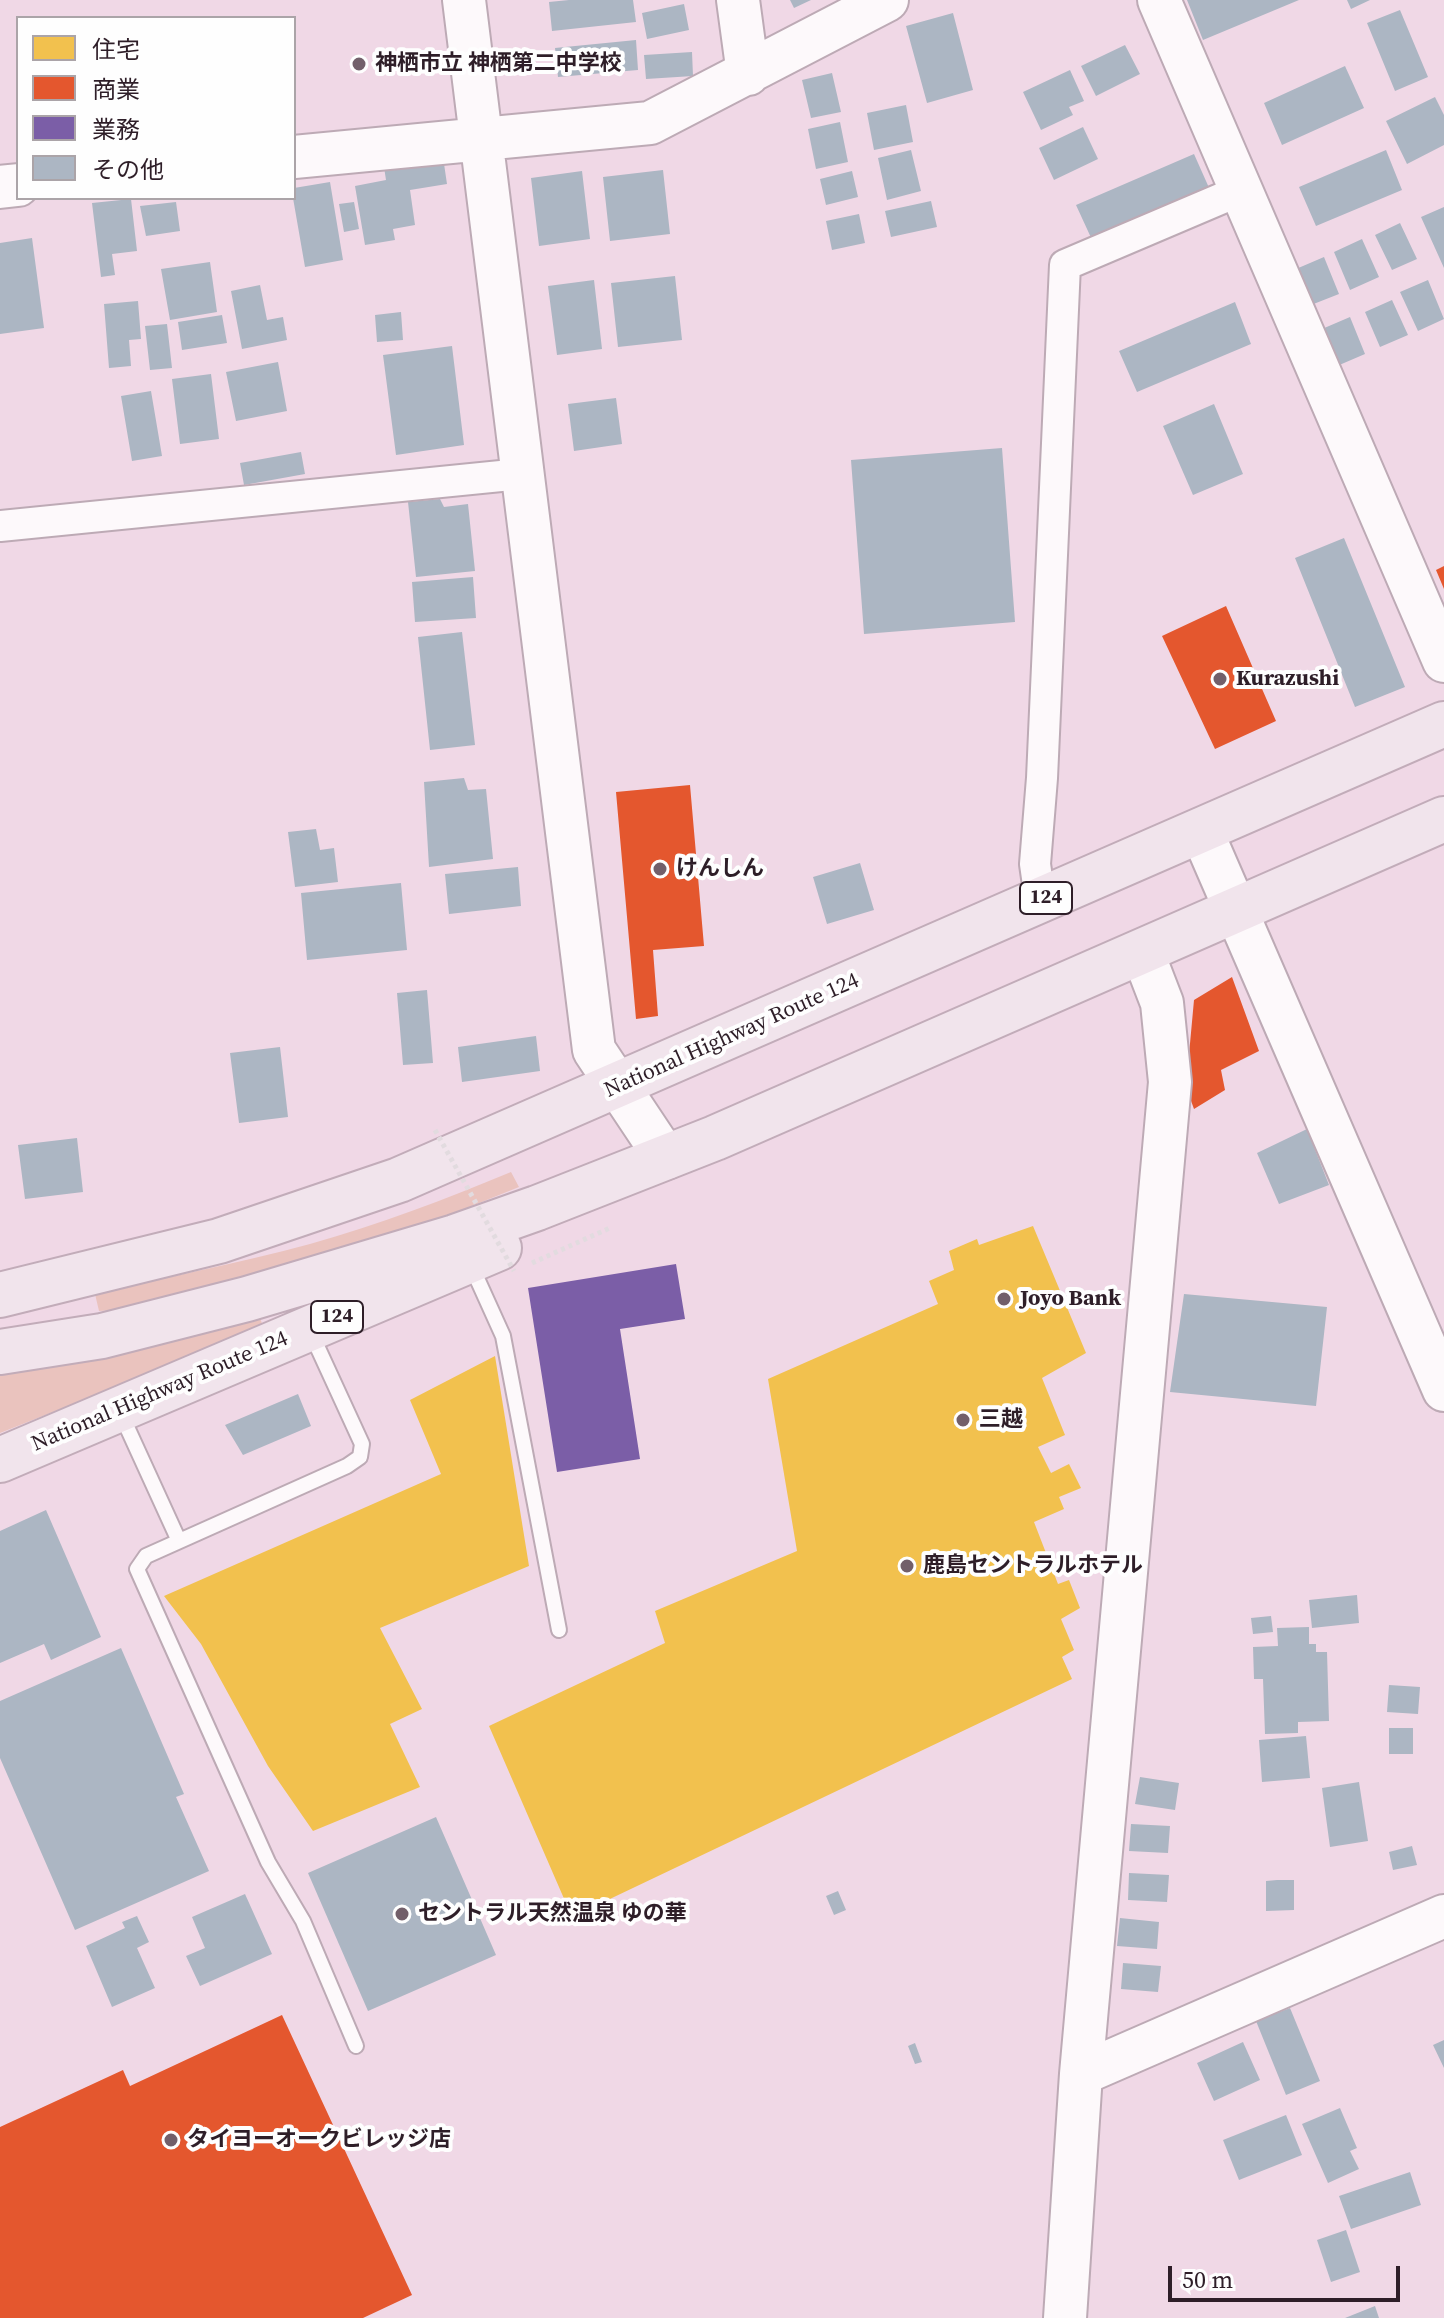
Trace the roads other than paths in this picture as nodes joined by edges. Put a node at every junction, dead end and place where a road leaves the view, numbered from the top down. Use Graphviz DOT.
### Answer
graph roads {
  1 [pos="464,0"];
  2 [pos="738,0"];
  3 [pos="887,0"];
  4 [pos="1159,0"];
  5 [pos="748,74"];
  6 [pos="482,139"];
  7 [pos="296,157"];
  8 [pos="1239,191"];
  9 [pos="521,474"];
  10 [pos="0,526"];
  11 [pos="1444,661"];
  12 [pos="1444,724"];
  13 [pos="1444,819"];
  14 [pos="1201,830"];
  15 [pos="1045,899"];
  16 [pos="1235,911"];
  17 [pos="1142,951"];
  18 [pos="617,1087"];
  19 [pos="666,1158"];
  20 [pos="462,1249"];
  21 [pos="0,1295"];
  22 [pos="310,1329"];
  23 [pos="0,1352"];
  24 [pos="1441,1376"];
  25 [pos="119,1411"];
  26 [pos="0,1460"];
  27 [pos="179,1541"];
  28 [pos="559,1630"];
  29 [pos="1444,1916"];
  30 [pos="356,2046"];
  31 [pos="1081,2074"];
  32 [pos="1065,2318"];
  1 -- 6 [label="street"];
  2 -- 5 [label="street"];
  3 -- 5 [label="street"];
  4 -- 8 [label="street"];
  5 -- 6 [label="street"];
  6 -- 7 [label="street"];
  6 -- 9 [label="street"];
  8 -- 11 [label="street"];
  8 -- 15 [label="street"];
  9 -- 10 [label="street"];
  9 -- 18 [label="street"];
  12 -- 14 [label="highway, National Highway Route 124 / 124"];
  13 -- 16 [label="highway, National Highway Route 124 / 124"];
  14 -- 15 [label="highway, National Highway Route 124 / 124"];
  14 -- 16 [label="street"];
  15 -- 18 [label="highway, National Highway Route 124 / 124"];
  16 -- 17 [label="highway, National Highway Route 124 / 124"];
  16 -- 24 [label="street"];
  17 -- 19 [label="highway, National Highway Route 124 / 124"];
  17 -- 31 [label="street"];
  18 -- 19 [label="street"];
  18 -- 21 [label="highway, National Highway Route 124 / 124"];
  19 -- 20 [label="highway, National Highway Route 124 / 124"];
  20 -- 22 [label="highway, National Highway Route 124 / 124"];
  20 -- 23 [label="highway, National Highway Route 124 / 124"];
  20 -- 28 [label="lane"];
  22 -- 25 [label="highway, National Highway Route 124 / 124"];
  22 -- 27 [label="lane"];
  25 -- 26 [label="highway, National Highway Route 124 / 124"];
  25 -- 27 [label="lane"];
  27 -- 30 [label="lane"];
  29 -- 31 [label="street"];
  31 -- 32 [label="street"];
}
